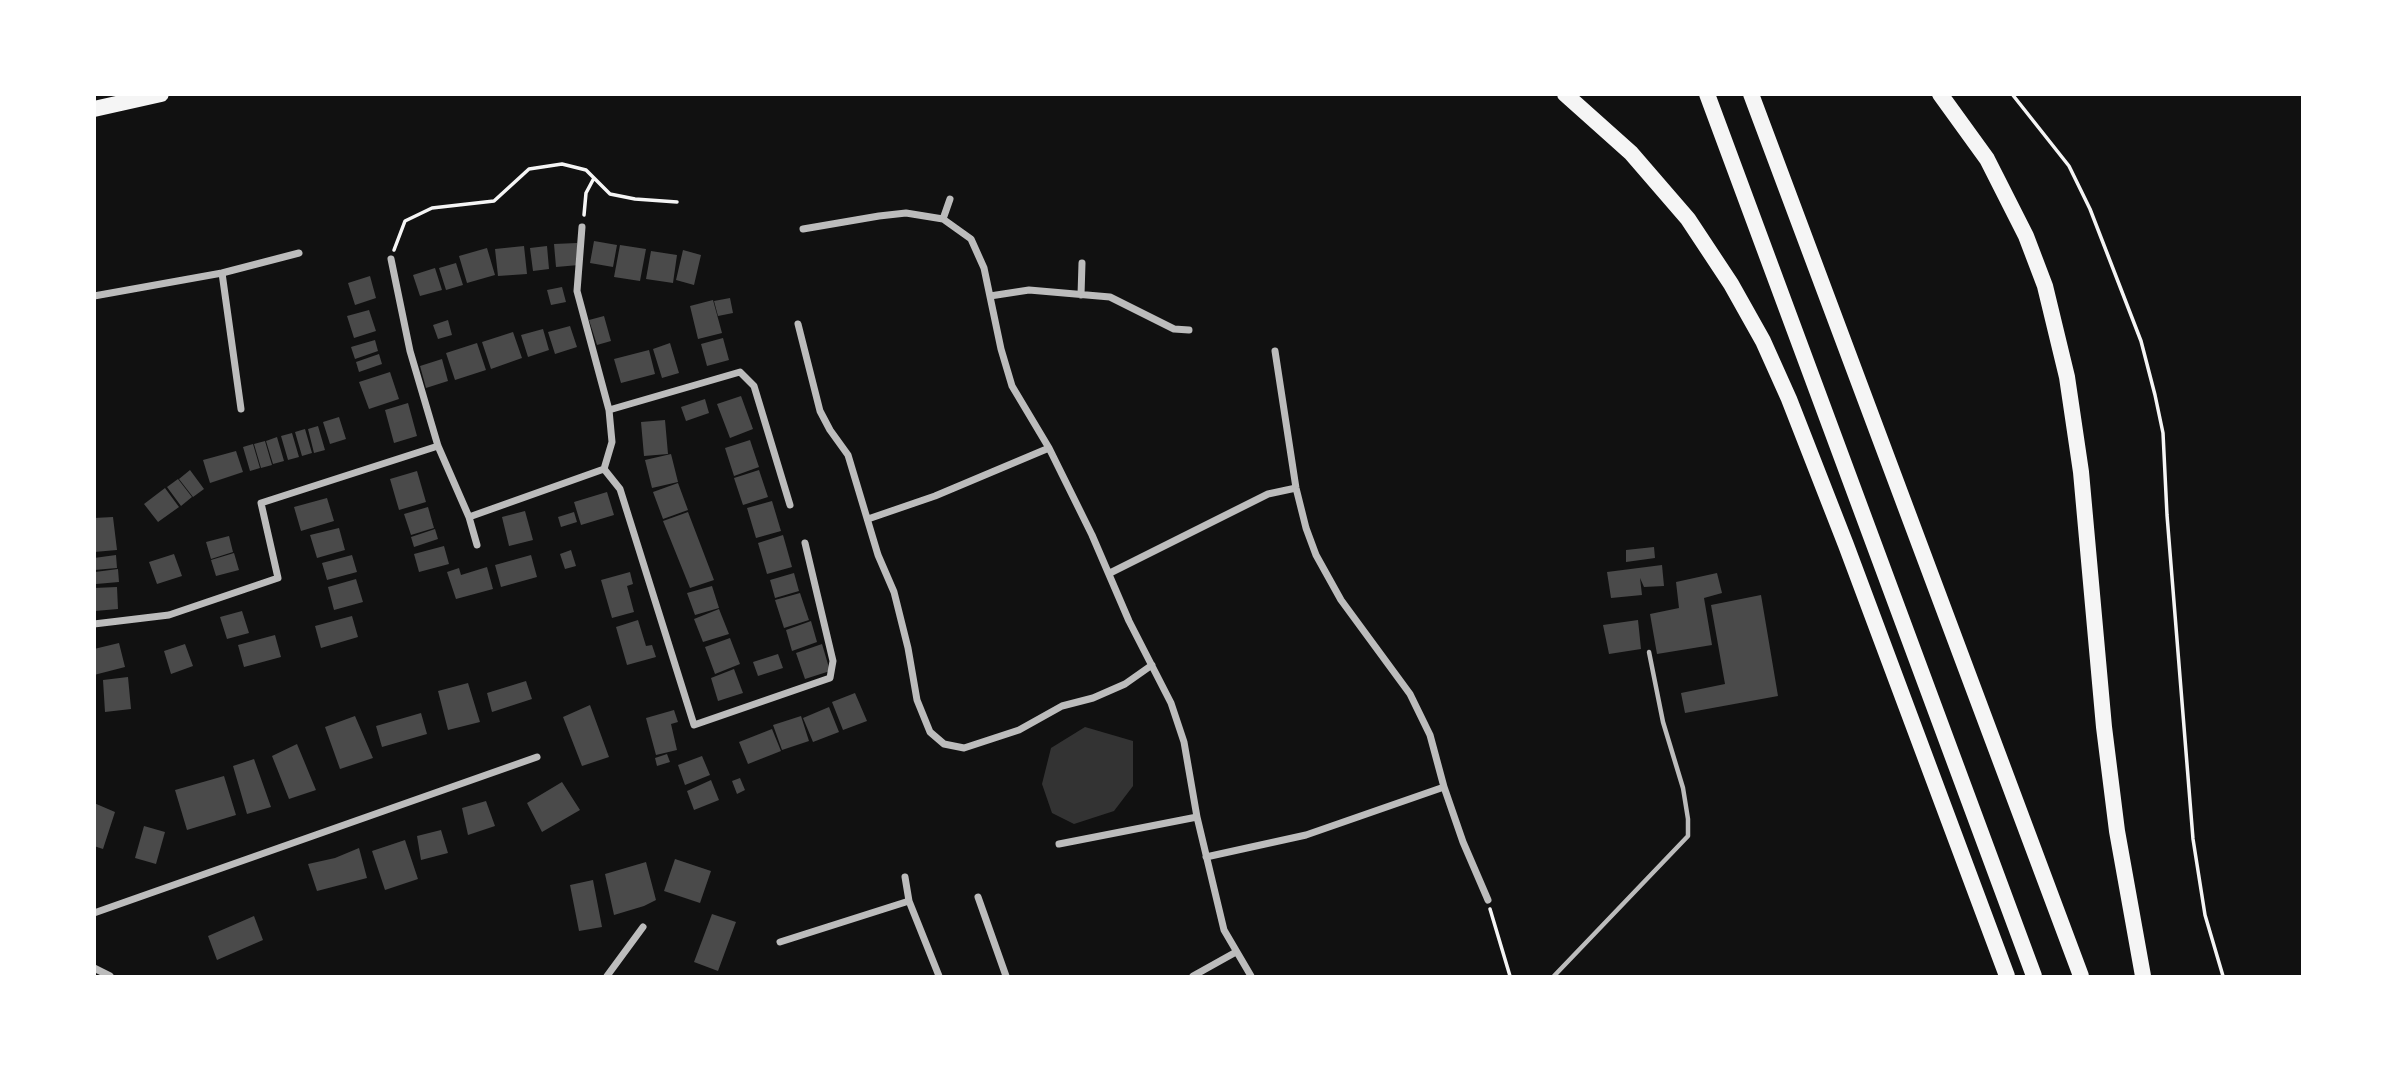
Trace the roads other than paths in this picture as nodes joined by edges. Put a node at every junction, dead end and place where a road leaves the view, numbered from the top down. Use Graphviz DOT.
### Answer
graph roads {
  1 [pos="161,94"];
  2 [pos="1565,94"];
  3 [pos="1707,94"];
  4 [pos="1751,94"];
  5 [pos="1940,94"];
  6 [pos="94,109"];
  7 [pos="950,199"];
  8 [pos="943,219"];
  9 [pos="582,227"];
  10 [pos="803,229"];
  11 [pos="299,253"];
  12 [pos="391,258"];
  13 [pos="1082,263"];
  14 [pos="222,273"];
  15 [pos="1081,295"];
  16 [pos="94,296"];
  17 [pos="990,296"];
  18 [pos="798,324"];
  19 [pos="1189,330"];
  20 [pos="1275,351"];
  21 [pos="241,409"];
  22 [pos="608,410"];
  23 [pos="438,446"];
  24 [pos="1049,448"];
  25 [pos="604,469"];
  26 [pos="1296,488"];
  27 [pos="790,505"];
  28 [pos="468,517"];
  29 [pos="868,519"];
  30 [pos="806,543"];
  31 [pos="477,545"];
  32 [pos="1110,573"];
  33 [pos="94,624"];
  34 [pos="1649,652"];
  35 [pos="1152,665"];
  36 [pos="537,757"];
  37 [pos="1444,787"];
  38 [pos="1197,817"];
  39 [pos="1059,844"];
  40 [pos="1206,857"];
  41 [pos="905,877"];
  42 [pos="978,897"];
  43 [pos="1488,900"];
  44 [pos="909,901"];
  45 [pos="2130,902"];
  46 [pos="94,913"];
  47 [pos="643,927"];
  48 [pos="780,942"];
  49 [pos="1236,952"];
  50 [pos="94,968"];
  51 [pos="110,976"];
  52 [pos="607,976"];
  53 [pos="939,976"];
  54 [pos="1006,976"];
  55 [pos="1193,976"];
  56 [pos="1251,976"];
  57 [pos="1554,976"];
  58 [pos="2007,976"];
  59 [pos="2034,976"];
  60 [pos="2081,976"];
  61 [pos="2143,976"];
  62 [pos="2152,976"];
  1 -- 6 [label="highway"];
  2 -- 58 [label="highway"];
  3 -- 59 [label="highway"];
  4 -- 60 [label="highway"];
  5 -- 45 [label="highway"];
  7 -- 8 [label="street"];
  8 -- 10 [label="street"];
  8 -- 17 [label="street"];
  9 -- 22 [label="street"];
  11 -- 14 [label="street"];
  12 -- 23 [label="street"];
  13 -- 15 [label="street"];
  14 -- 16 [label="street"];
  14 -- 21 [label="street"];
  15 -- 17 [label="street"];
  15 -- 19 [label="street"];
  17 -- 24 [label="street"];
  18 -- 29 [label="street"];
  20 -- 26 [label="street"];
  22 -- 25 [label="street"];
  22 -- 27 [label="street"];
  23 -- 28 [label="street"];
  23 -- 33 [label="street"];
  24 -- 29 [label="street"];
  24 -- 32 [label="street"];
  25 -- 28 [label="street"];
  25 -- 30 [label="street"];
  26 -- 32 [label="street"];
  26 -- 37 [label="street"];
  28 -- 31 [label="street"];
  29 -- 35 [label="street"];
  32 -- 35 [label="street"];
  34 -- 57 [label="lane"];
  35 -- 38 [label="street"];
  36 -- 46 [label="street"];
  37 -- 40 [label="street"];
  37 -- 43 [label="street"];
  38 -- 39 [label="street"];
  38 -- 40 [label="street"];
  40 -- 49 [label="street"];
  41 -- 44 [label="street"];
  42 -- 54 [label="street"];
  44 -- 48 [label="street"];
  44 -- 53 [label="street"];
  45 -- 61 [label="highway"];
  45 -- 62 [label="highway"];
  47 -- 52 [label="street"];
  49 -- 55 [label="street"];
  49 -- 56 [label="street"];
  50 -- 51 [label="street"];
}
